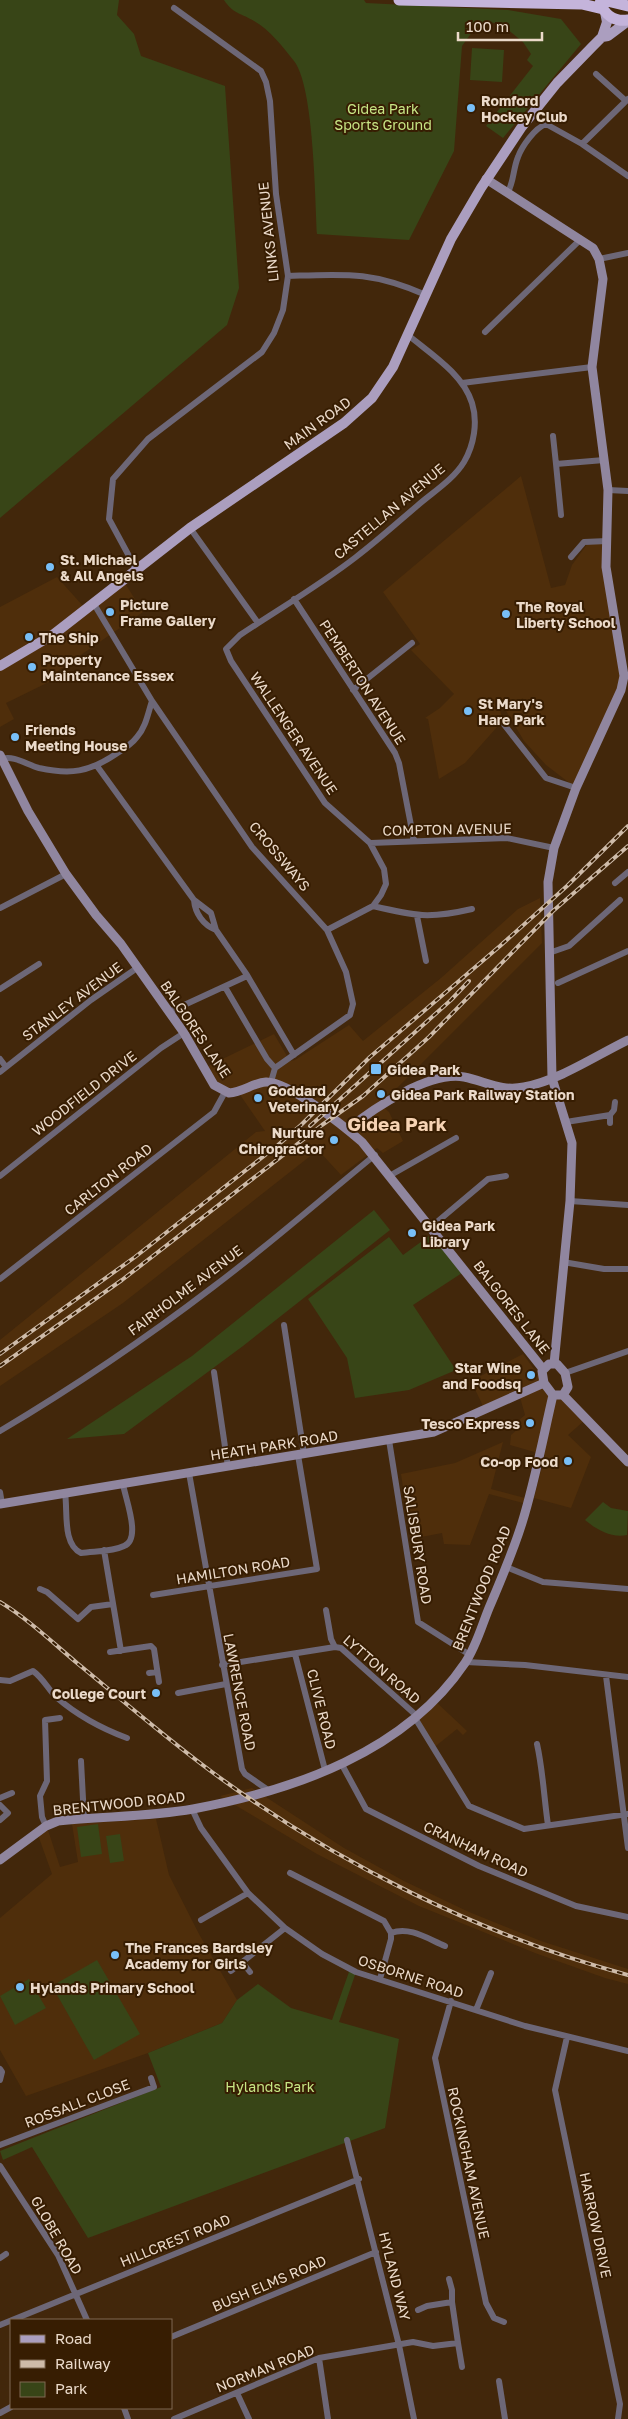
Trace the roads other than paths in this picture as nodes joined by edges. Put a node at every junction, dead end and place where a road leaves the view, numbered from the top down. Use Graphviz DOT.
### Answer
graph roads {
  1 [pos="399,0"];
  2 [pos="494,0"];
  3 [pos="469,3"];
  4 [pos="603,5"];
  5 [pos="628,6"];
  6 [pos="174,8"];
  7 [pos="626,24"];
  8 [pos="602,38"];
  9 [pos="596,74"];
  10 [pos="627,100"];
  11 [pos="582,144"];
  12 [pos="628,176"];
  13 [pos="486,179"];
  14 [pos="508,192"];
  15 [pos="581,239"];
  16 [pos="628,253"];
  17 [pos="600,259"];
  18 [pos="288,276"];
  19 [pos="426,295"];
  20 [pos="485,332"];
  21 [pos="408,335"];
  22 [pos="592,367"];
  23 [pos="462,383"];
  24 [pos="553,436"];
  25 [pos="604,460"];
  26 [pos="556,464"];
  27 [pos="608,490"];
  28 [pos="628,491"];
  29 [pos="560,515"];
  30 [pos="190,528"];
  31 [pos="607,541"];
  32 [pos="571,557"];
  33 [pos="136,569"];
  34 [pos="294,599"];
  35 [pos="94,604"];
  36 [pos="258,623"];
  37 [pos="412,642"];
  38 [pos="226,649"];
  39 [pos="0,666"];
  40 [pos="626,676"];
  41 [pos="353,690"];
  42 [pos="152,701"];
  43 [pos="502,722"];
  44 [pos="1,757"];
  45 [pos="97,766"];
  46 [pos="576,788"];
  47 [pos="414,841"];
  48 [pos="370,843"];
  49 [pos="554,848"];
  50 [pos="628,872"];
  51 [pos="66,874"];
  52 [pos="616,883"];
  53 [pos="194,900"];
  54 [pos="620,900"];
  55 [pos="373,906"];
  56 [pos="0,908"];
  57 [pos="472,909"];
  58 [pos="417,916"];
  59 [pos="216,930"];
  60 [pos="327,930"];
  61 [pos="628,951"];
  62 [pos="549,953"];
  63 [pos="426,962"];
  64 [pos="39,964"];
  65 [pos="136,968"];
  66 [pos="247,976"];
  67 [pos="558,983"];
  68 [pos="224,987"];
  69 [pos="0,989"];
  70 [pos="169,1012"];
  71 [pos="184,1032"];
  72 [pos="628,1040"];
  73 [pos="294,1055"];
  74 [pos="0,1059"];
  75 [pos="6,1067"];
  76 [pos="275,1068"];
  77 [pos="0,1072"];
  78 [pos="552,1078"];
  79 [pos="271,1082"];
  80 [pos="225,1092"];
  81 [pos="615,1102"];
  82 [pos="610,1115"];
  83 [pos="566,1122"];
  84 [pos="610,1123"];
  85 [pos="348,1129"];
  86 [pos="456,1138"];
  87 [pos="375,1155"];
  88 [pos="391,1175"];
  89 [pos="0,1176"];
  90 [pos="506,1176"];
  91 [pos="570,1201"];
  92 [pos="628,1205"];
  93 [pos="431,1227"];
  94 [pos="563,1262"];
  95 [pos="628,1268"];
  96 [pos="0,1279"];
  97 [pos="284,1325"];
  98 [pos="628,1351"];
  99 [pos="554,1364"];
  100 [pos="543,1369"];
  101 [pos="214,1372"];
  102 [pos="565,1373"];
  103 [pos="544,1383"];
  104 [pos="553,1395"];
  105 [pos="563,1395"];
  106 [pos="0,1431"];
  107 [pos="389,1440"];
  108 [pos="301,1454"];
  109 [pos="628,1462"];
  110 [pos="228,1467"];
  111 [pos="189,1473"];
  112 [pos="123,1484"];
  113 [pos="0,1492"];
  114 [pos="65,1493"];
  115 [pos="1,1504"];
  116 [pos="104,1550"];
  117 [pos="506,1567"];
  118 [pos="207,1587"];
  119 [pos="40,1589"];
  120 [pos="628,1589"];
  121 [pos="153,1595"];
  122 [pos="113,1604"];
  123 [pos="326,1610"];
  124 [pos="335,1647"];
  125 [pos="121,1651"];
  126 [pos="110,1652"];
  127 [pos="296,1654"];
  128 [pos="468,1659"];
  129 [pos="222,1665"];
  130 [pos="157,1672"];
  131 [pos="149,1674"];
  132 [pos="606,1676"];
  133 [pos="628,1677"];
  134 [pos="0,1680"];
  135 [pos="159,1682"];
  136 [pos="226,1684"];
  137 [pos="178,1693"];
  138 [pos="416,1717"];
  139 [pos="60,1718"];
  140 [pos="127,1738"];
  141 [pos="538,1744"];
  142 [pos="81,1760"];
  143 [pos="342,1763"];
  144 [pos="325,1770"];
  145 [pos="268,1790"];
  146 [pos="12,1793"];
  147 [pos="0,1798"];
  148 [pos="0,1805"];
  149 [pos="192,1809"];
  150 [pos="626,1814"];
  151 [pos="84,1818"];
  152 [pos="0,1820"];
  153 [pos="548,1825"];
  154 [pos="46,1826"];
  155 [pos="628,1848"];
  156 [pos="0,1860"];
  157 [pos="290,1873"];
  158 [pos="248,1893"];
  159 [pos="628,1918"];
  160 [pos="201,1920"];
  161 [pos="285,1928"];
  162 [pos="391,1934"];
  163 [pos="445,1946"];
  164 [pos="242,1962"];
  165 [pos="231,1971"];
  166 [pos="250,1972"];
  167 [pos="492,1973"];
  168 [pos="380,1979"];
  169 [pos="451,2002"];
  170 [pos="476,2010"];
  171 [pos="567,2037"];
  172 [pos="628,2051"];
  173 [pos="0,2068"];
  174 [pos="151,2078"];
  175 [pos="0,2080"];
  176 [pos="347,2140"];
  177 [pos="0,2145"];
  178 [pos="0,2166"];
  179 [pos="359,2180"];
  180 [pos="376,2252"];
  181 [pos="449,2279"];
  182 [pos="76,2293"];
  183 [pos="452,2302"];
  184 [pos="422,2311"];
  185 [pos="12,2319"];
  186 [pos="87,2319"];
  187 [pos="504,2322"];
  188 [pos="172,2337"];
  189 [pos="458,2343"];
  190 [pos="399,2345"];
  191 [pos="319,2358"];
  192 [pos="462,2367"];
  193 [pos="499,2381"];
  194 [pos="237,2393"];
  195 [pos="174,2419"];
  196 [pos="249,2419"];
  197 [pos="328,2419"];
  198 [pos="414,2419"];
  199 [pos="505,2419"];
  200 [pos="618,2419"];
  1 -- 3 [label="highway"];
  2 -- 3 [label="highway"];
  3 -- 4 [label="highway"];
  4 -- 5 [label="highway"];
  4 -- 7 [label="highway"];
  4 -- 8 [label="main road"];
  6 -- 18 [label="street, LINKS AVENUE"];
  7 -- 8 [label="main road, MAIN ROAD"];
  8 -- 13 [label="main road, MAIN ROAD"];
  9 -- 10 [label="street"];
  10 -- 11 [label="street"];
  11 -- 12 [label="street"];
  11 -- 14 [label="street"];
  13 -- 14 [label="street"];
  13 -- 19 [label="main road, MAIN ROAD"];
  14 -- 15 [label="street"];
  15 -- 17 [label="street"];
  15 -- 20 [label="street"];
  16 -- 17 [label="street"];
  17 -- 22 [label="street"];
  18 -- 19 [label="street"];
  18 -- 33 [label="street, LINKS AVENUE"];
  19 -- 21 [label="main road, MAIN ROAD"];
  21 -- 23 [label="street, CASTELLAN AVENUE"];
  21 -- 30 [label="main road, MAIN ROAD"];
  22 -- 23 [label="street"];
  22 -- 25 [label="street"];
  23 -- 34 [label="street, CASTELLAN AVENUE"];
  24 -- 26 [label="street"];
  25 -- 26 [label="street"];
  25 -- 27 [label="street"];
  26 -- 29 [label="street"];
  27 -- 28 [label="street"];
  27 -- 31 [label="street"];
  30 -- 33 [label="main road, MAIN ROAD"];
  30 -- 36 [label="street"];
  31 -- 32 [label="street"];
  31 -- 40 [label="street"];
  33 -- 35 [label="main road, MAIN ROAD"];
  34 -- 36 [label="street, CASTELLAN AVENUE"];
  34 -- 41 [label="street, PEMBERTON AVENUE"];
  35 -- 39 [label="main road, MAIN ROAD"];
  35 -- 42 [label="street, CROSSWAYS"];
  36 -- 38 [label="street, CASTELLAN AVENUE"];
  37 -- 41 [label="street"];
  38 -- 48 [label="street, WALLENGER AVENUE"];
  40 -- 46 [label="street"];
  41 -- 47 [label="street, PEMBERTON AVENUE"];
  42 -- 45 [label="street"];
  42 -- 60 [label="street, CROSSWAYS"];
  43 -- 46 [label="street"];
  44 -- 45 [label="street"];
  44 -- 51 [label="street, BALGORES LANE"];
  45 -- 53 [label="street"];
  46 -- 49 [label="street"];
  47 -- 48 [label="street, COMPTON AVENUE"];
  47 -- 49 [label="street, COMPTON AVENUE"];
  48 -- 55 [label="street, WALLENGER AVENUE"];
  49 -- 62 [label="street"];
  50 -- 52 [label="street"];
  51 -- 56 [label="street"];
  51 -- 65 [label="street, BALGORES LANE"];
  53 -- 59 [label="street"];
  53 -- 59 [label="street"];
  54 -- 62 [label="street"];
  55 -- 58 [label="street"];
  55 -- 60 [label="street"];
  57 -- 58 [label="street"];
  58 -- 63 [label="street"];
  59 -- 66 [label="street"];
  60 -- 73 [label="street, CROSSWAYS"];
  61 -- 67 [label="street"];
  62 -- 78 [label="street"];
  64 -- 69 [label="street"];
  65 -- 70 [label="street, BALGORES LANE"];
  65 -- 75 [label="street, STANLEY AVENUE"];
  66 -- 68 [label="street"];
  66 -- 73 [label="street"];
  68 -- 70 [label="street"];
  68 -- 76 [label="street"];
  70 -- 71 [label="street, BALGORES LANE"];
  71 -- 80 [label="street, BALGORES LANE"];
  71 -- 89 [label="street, WOODFIELD DRIVE"];
  72 -- 78 [label="street"];
  73 -- 76 [label="street, CROSSWAYS"];
  74 -- 75 [label="street"];
  75 -- 77 [label="street, STANLEY AVENUE"];
  76 -- 79 [label="street"];
  78 -- 83 [label="street"];
  78 -- 85 [label="street"];
  79 -- 80 [label="street, BALGORES LANE"];
  79 -- 85 [label="street, BALGORES LANE"];
  80 -- 96 [label="street, CARLTON ROAD"];
  81 -- 82 [label="street"];
  82 -- 83 [label="street"];
  82 -- 84 [label="street"];
  83 -- 91 [label="street"];
  85 -- 87 [label="street, BALGORES LANE"];
  86 -- 88 [label="street"];
  87 -- 88 [label="street, BALGORES LANE"];
  87 -- 106 [label="street, FAIRHOLME AVENUE"];
  88 -- 93 [label="street, BALGORES LANE"];
  90 -- 93 [label="street"];
  91 -- 92 [label="street"];
  91 -- 94 [label="street"];
  93 -- 100 [label="street, BALGORES LANE"];
  94 -- 95 [label="street"];
  94 -- 99 [label="street"];
  97 -- 108 [label="street"];
  98 -- 102 [label="street"];
  99 -- 100 [label="street"];
  99 -- 102 [label="street"];
  100 -- 103 [label="street"];
  101 -- 110 [label="street"];
  102 -- 105 [label="street"];
  103 -- 104 [label="street"];
  103 -- 107 [label="street, HEATH PARK ROAD"];
  104 -- 105 [label="street"];
  104 -- 117 [label="street, BRENTWOOD ROAD"];
  105 -- 109 [label="street"];
  107 -- 108 [label="street, HEATH PARK ROAD"];
  107 -- 128 [label="street, SALISBURY ROAD"];
  108 -- 110 [label="street, HEATH PARK ROAD"];
  108 -- 118 [label="street, HAMILTON ROAD"];
  110 -- 111 [label="street, HEATH PARK ROAD"];
  111 -- 112 [label="street, HEATH PARK ROAD"];
  111 -- 118 [label="street, LAWRENCE ROAD"];
  112 -- 114 [label="street, HEATH PARK ROAD"];
  112 -- 116 [label="street"];
  113 -- 115 [label="street"];
  114 -- 115 [label="street, HEATH PARK ROAD"];
  114 -- 116 [label="street"];
  116 -- 122 [label="street"];
  117 -- 120 [label="street"];
  117 -- 128 [label="street, BRENTWOOD ROAD"];
  118 -- 121 [label="street, HAMILTON ROAD"];
  118 -- 129 [label="street, LAWRENCE ROAD"];
  119 -- 122 [label="street"];
  122 -- 125 [label="street"];
  123 -- 124 [label="street, LYTTON ROAD"];
  124 -- 127 [label="street"];
  124 -- 138 [label="street, LYTTON ROAD"];
  125 -- 126 [label="street"];
  125 -- 130 [label="street"];
  127 -- 129 [label="street"];
  127 -- 144 [label="street, CLIVE ROAD"];
  128 -- 132 [label="street"];
  128 -- 138 [label="street, BRENTWOOD ROAD"];
  129 -- 136 [label="street, LAWRENCE ROAD"];
  130 -- 131 [label="street"];
  130 -- 135 [label="street"];
  132 -- 133 [label="street"];
  132 -- 150 [label="street"];
  134 -- 140 [label="street"];
  136 -- 137 [label="street"];
  136 -- 145 [label="street, LAWRENCE ROAD"];
  138 -- 143 [label="street, BRENTWOOD ROAD"];
  138 -- 153 [label="street, LYTTON ROAD"];
  139 -- 154 [label="street"];
  141 -- 153 [label="street"];
  142 -- 151 [label="street"];
  143 -- 144 [label="street, BRENTWOOD ROAD"];
  143 -- 159 [label="street, CRANHAM ROAD"];
  144 -- 145 [label="street, BRENTWOOD ROAD"];
  145 -- 149 [label="street, BRENTWOOD ROAD"];
  146 -- 147 [label="street"];
  148 -- 152 [label="street"];
  149 -- 151 [label="street, BRENTWOOD ROAD"];
  149 -- 158 [label="street, OSBORNE ROAD"];
  150 -- 153 [label="street, LYTTON ROAD"];
  150 -- 155 [label="street"];
  151 -- 154 [label="street, BRENTWOOD ROAD"];
  154 -- 156 [label="street, BRENTWOOD ROAD"];
  157 -- 162 [label="street"];
  158 -- 160 [label="street"];
  158 -- 161 [label="street, OSBORNE ROAD"];
  161 -- 164 [label="street"];
  161 -- 168 [label="street, OSBORNE ROAD"];
  162 -- 163 [label="street"];
  162 -- 168 [label="street"];
  164 -- 165 [label="street"];
  164 -- 166 [label="street"];
  167 -- 170 [label="street"];
  168 -- 169 [label="street, OSBORNE ROAD"];
  169 -- 170 [label="street, OSBORNE ROAD"];
  169 -- 187 [label="street, ROCKINGHAM AVENUE"];
  170 -- 171 [label="street, OSBORNE ROAD"];
  171 -- 172 [label="street, OSBORNE ROAD"];
  171 -- 200 [label="street, HARROW DRIVE"];
  173 -- 175 [label="street"];
  174 -- 177 [label="street, ROSSALL CLOSE"];
  176 -- 179 [label="street, HYLAND WAY"];
  178 -- 182 [label="street, GLOBE ROAD"];
  179 -- 180 [label="street, HYLAND WAY"];
  179 -- 182 [label="street, HILLCREST ROAD"];
  180 -- 188 [label="street, BUSH ELMS ROAD"];
  180 -- 190 [label="street, HYLAND WAY"];
  181 -- 183 [label="street"];
  182 -- 185 [label="street, HILLCREST ROAD"];
  182 -- 186 [label="street, GLOBE ROAD"];
  183 -- 184 [label="street"];
  183 -- 189 [label="street"];
  189 -- 190 [label="street, NORMAN ROAD"];
  189 -- 192 [label="street"];
  190 -- 191 [label="street, NORMAN ROAD"];
  190 -- 198 [label="street, HYLAND WAY"];
  191 -- 194 [label="street, NORMAN ROAD"];
  191 -- 197 [label="street"];
  193 -- 199 [label="street"];
  194 -- 195 [label="street, NORMAN ROAD"];
  194 -- 196 [label="street"];
}
